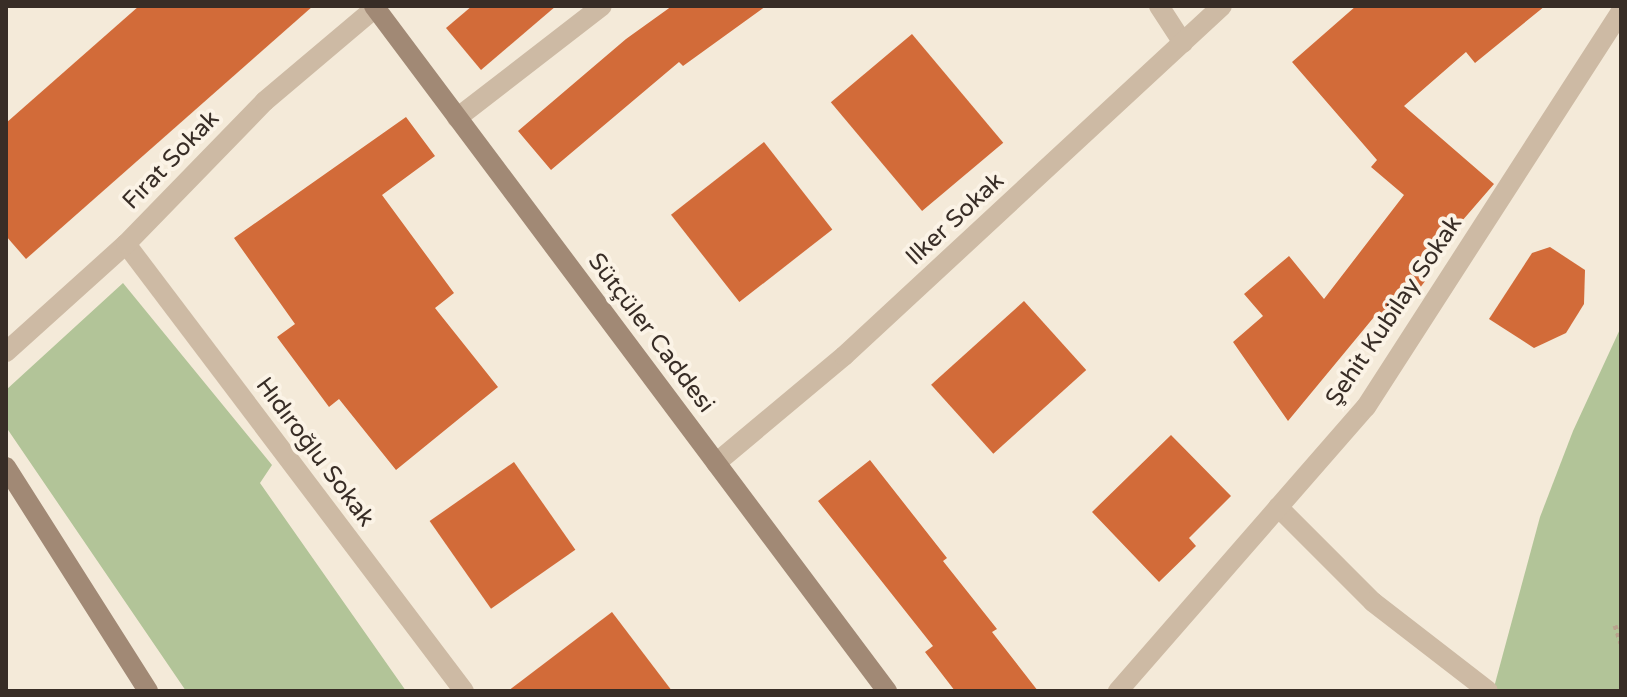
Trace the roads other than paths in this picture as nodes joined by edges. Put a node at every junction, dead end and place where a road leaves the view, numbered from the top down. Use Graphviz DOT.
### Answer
graph roads {
  1 [pos="602,6"];
  2 [pos="1159,6"];
  3 [pos="1222,6"];
  4 [pos="375,7"];
  5 [pos="1621,11"];
  6 [pos="1183,43"];
  7 [pos="457,118"];
  8 [pos="126,244"];
  9 [pos="6,352"];
  10 [pos="716,463"];
  11 [pos="6,467"];
  12 [pos="1278,507"];
  13 [pos="148,691"];
  14 [pos="464,691"];
  15 [pos="887,691"];
  16 [pos="1118,691"];
  17 [pos="1488,691"];
  1 -- 7 [label="street"];
  2 -- 6 [label="street"];
  3 -- 6 [label="street, Ilker Sokak"];
  4 -- 7 [label="street, Sütçüler Caddesi"];
  4 -- 8 [label="street, Fırat Sokak"];
  5 -- 12 [label="street, Şehit Kubilay Sokak"];
  6 -- 10 [label="street, Ilker Sokak"];
  7 -- 10 [label="street, Sütçüler Caddesi"];
  8 -- 9 [label="street, Fırat Sokak"];
  8 -- 14 [label="street, Hıdıroğlu Sokak"];
  10 -- 15 [label="street, Sütçüler Caddesi"];
  11 -- 13 [label="street"];
  12 -- 16 [label="street, Şehit Kubilay Sokak"];
  12 -- 17 [label="street"];
}
